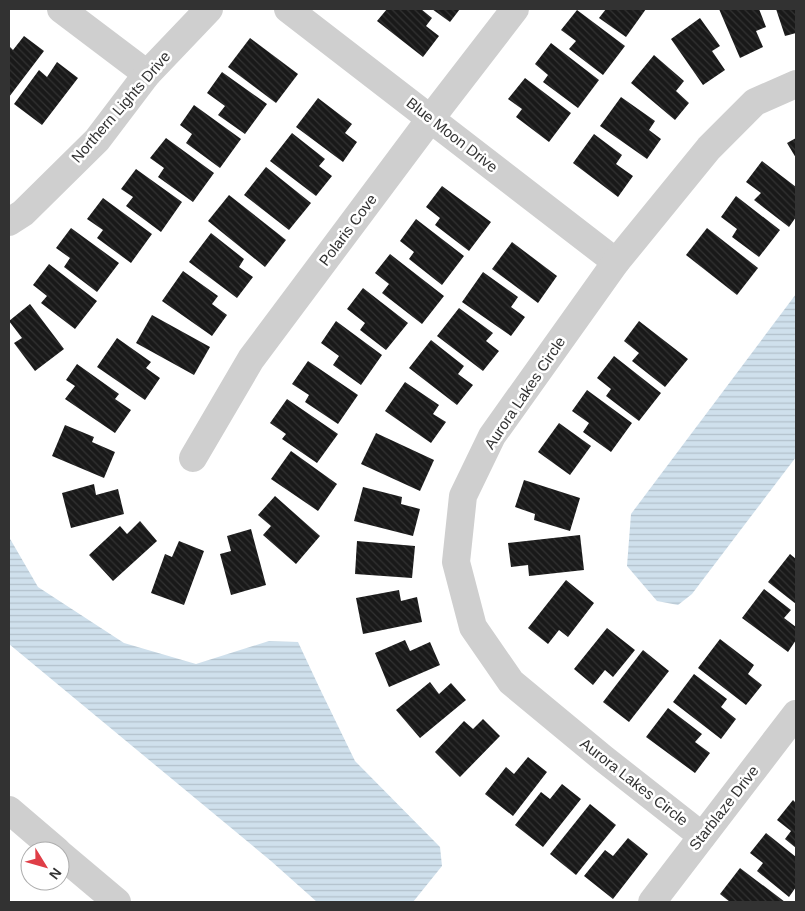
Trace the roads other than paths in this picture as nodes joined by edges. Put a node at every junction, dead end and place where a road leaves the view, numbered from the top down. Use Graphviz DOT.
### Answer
graph roads {
  1 [pos="61,9"];
  2 [pos="209,9"];
  3 [pos="288,9"];
  4 [pos="515,9"];
  5 [pos="147,74"];
  6 [pos="796,84"];
  7 [pos="431,118"];
  8 [pos="9,222"];
  9 [pos="616,262"];
  10 [pos="193,458"];
  11 [pos="796,714"];
  12 [pos="9,810"];
  13 [pos="702,836"];
  14 [pos="45,841"];
  15 [pos="70,862"];
  16 [pos="117,902"];
  17 [pos="652,902"];
  1 -- 5 [label="street"];
  2 -- 5 [label="street, Northern Lights Drive"];
  3 -- 7 [label="street, Blue Moon Drive"];
  4 -- 7 [label="street, Polaris Cove"];
  5 -- 8 [label="street, Northern Lights Drive"];
  6 -- 9 [label="street, Aurora Lakes Circle"];
  7 -- 9 [label="street, Blue Moon Drive"];
  7 -- 10 [label="street, Polaris Cove"];
  9 -- 13 [label="street, Aurora Lakes Circle"];
  11 -- 13 [label="street, Starblaze Drive"];
  12 -- 14 [label="street"];
  13 -- 17 [label="street, Starblaze Drive"];
  15 -- 16 [label="street"];
}
